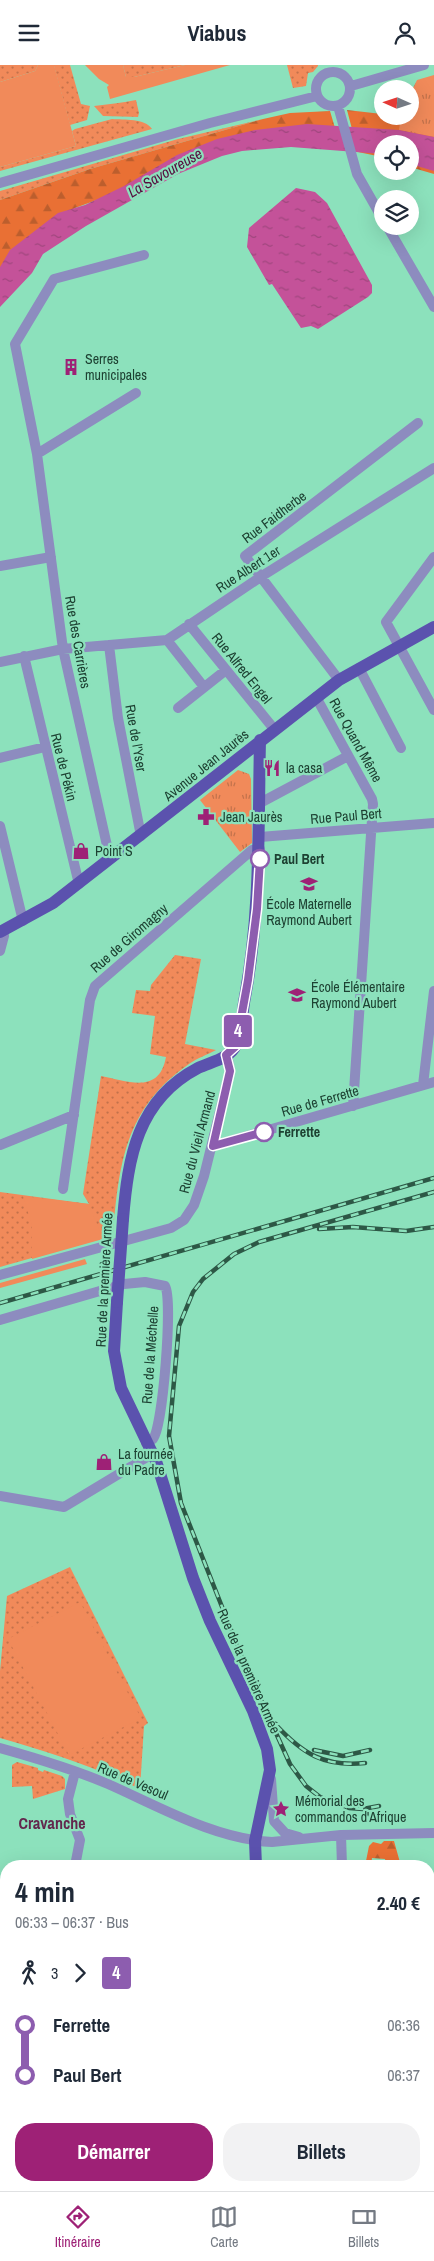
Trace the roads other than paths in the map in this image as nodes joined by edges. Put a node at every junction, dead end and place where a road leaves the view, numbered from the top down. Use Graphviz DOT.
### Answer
graph roads {
  1 [pos="424,65"];
  2 [pos="328,69"];
  3 [pos="350,86"];
  4 [pos="317,96"];
  5 [pos="339,110"];
  6 [pos="0,183"];
  7 [pos="374,204"];
  8 [pos="392,235"];
  9 [pos="144,255"];
  10 [pos="434,307"];
  11 [pos="136,393"];
  12 [pos="418,423"];
  13 [pos="36,454"];
  14 [pos="434,468"];
  15 [pos="51,557"];
  16 [pos="434,557"];
  17 [pos="0,566"];
  18 [pos="262,576"];
  19 [pos="188,624"];
  20 [pos="434,627"];
  21 [pos="167,640"];
  22 [pos="110,645"];
  23 [pos="399,646"];
  24 [pos="63,649"];
  25 [pos="24,656"];
  26 [pos="0,662"];
  27 [pos="359,668"];
  28 [pos="226,670"];
  29 [pos="339,679"];
  30 [pos="204,687"];
  31 [pos="316,697"];
  32 [pos="178,708"];
  33 [pos="434,710"];
  34 [pos="274,729"];
  35 [pos="260,740"];
  36 [pos="45,747"];
  37 [pos="401,748"];
  38 [pos="348,755"];
  39 [pos="0,758"];
  40 [pos="260,803"];
  41 [pos="434,823"];
  42 [pos="0,826"];
  43 [pos="372,827"];
  44 [pos="141,835"];
  45 [pos="260,843"];
  46 [pos="110,859"];
  47 [pos="79,884"];
  48 [pos="23,921"];
  49 [pos="1,932"];
  50 [pos="0,951"];
  51 [pos="434,991"];
  52 [pos="226,1055"];
  53 [pos="434,1082"];
  54 [pos="423,1085"];
  55 [pos="352,1106"];
  56 [pos="74,1115"];
  57 [pos="0,1145"];
  58 [pos="213,1146"];
  59 [pos="63,1189"];
  60 [pos="0,1275"];
  61 [pos="0,1320"];
  62 [pos="149,1449"];
  63 [pos="0,1496"];
  64 [pos="0,1748"];
  65 [pos="270,1770"];
  66 [pos="75,1772"];
  67 [pos="434,1833"];
  68 [pos="341,1835"];
  69 [pos="304,1838"];
  70 [pos="255,1841"];
  71 [pos="76,1860"];
  72 [pos="256,1860"];
  73 [pos="342,1860"];
  1 -- 3 [label="street"];
  2 -- 3 [label="street"];
  2 -- 4 [label="street"];
  3 -- 5 [label="street"];
  4 -- 5 [label="street"];
  4 -- 6 [label="street"];
  5 -- 7 [label="street"];
  8 -- 10 [label="street"];
  9 -- 13 [label="street, Rue des Carrières"];
  11 -- 13 [label="street"];
  12 -- 18 [label="street, Rue Faidherbe"];
  13 -- 15 [label="street, Rue des Carrières"];
  14 -- 18 [label="street, Rue Albert 1er"];
  15 -- 17 [label="street"];
  15 -- 24 [label="street, Rue des Carrières"];
  16 -- 23 [label="street"];
  18 -- 19 [label="street, Rue Albert 1er"];
  18 -- 29 [label="street, Rue Faidherbe"];
  19 -- 21 [label="street, Rue Albert 1er"];
  19 -- 28 [label="street, Rue Alfred Engel"];
  20 -- 23 [label="main road, Avenue Jean Jaurès"];
  21 -- 22 [label="street"];
  21 -- 30 [label="street"];
  22 -- 24 [label="street"];
  22 -- 44 [label="street, Rue de l'Yser"];
  23 -- 27 [label="main road, Avenue Jean Jaurès"];
  23 -- 33 [label="street"];
  24 -- 25 [label="street"];
  24 -- 46 [label="street, Rue des Carrières"];
  25 -- 26 [label="street"];
  25 -- 36 [label="street, Rue de Pékin"];
  27 -- 29 [label="main road, Avenue Jean Jaurès"];
  27 -- 37 [label="street"];
  28 -- 30 [label="street"];
  28 -- 34 [label="street, Rue Alfred Engel"];
  29 -- 31 [label="main road, Avenue Jean Jaurès"];
  30 -- 32 [label="street"];
  31 -- 34 [label="main road, Avenue Jean Jaurès"];
  31 -- 38 [label="street, Rue Quand Même"];
  34 -- 35 [label="main road, Avenue Jean Jaurès"];
  35 -- 40 [label="main road"];
  35 -- 44 [label="main road, Avenue Jean Jaurès"];
  36 -- 39 [label="street"];
  36 -- 47 [label="street, Rue de Pékin"];
  38 -- 40 [label="street"];
  38 -- 43 [label="street, Rue Quand Même"];
  40 -- 45 [label="main road"];
  41 -- 43 [label="street, Rue Paul Bert"];
  42 -- 48 [label="street"];
  43 -- 45 [label="street, Rue Paul Bert"];
  43 -- 55 [label="street, Rue Quand Même"];
  44 -- 46 [label="main road, Avenue Jean Jaurès"];
  45 -- 52 [label="main road"];
  45 -- 56 [label="street, Rue de Giromagny"];
  46 -- 47 [label="main road, Avenue Jean Jaurès"];
  47 -- 48 [label="main road, Avenue Jean Jaurès"];
  48 -- 49 [label="main road, Avenue Jean Jaurès"];
  49 -- 50 [label="street"];
  51 -- 54 [label="street"];
  52 -- 58 [label="street, Rue du Vieil Armand"];
  52 -- 62 [label="main road, Rue de la première Armée, bridge"];
  53 -- 54 [label="street, Rue de Ferrette"];
  54 -- 55 [label="street, Rue de Ferrette"];
  55 -- 58 [label="street, Rue de Ferrette"];
  56 -- 57 [label="street"];
  56 -- 59 [label="street"];
  58 -- 60 [label="street, Rue du Vieil Armand"];
  61 -- 62 [label="street, Rue de la Méchelle"];
  62 -- 63 [label="street"];
  62 -- 65 [label="main road, Rue de la première Armée"];
  64 -- 66 [label="street, Rue de Vesoul"];
  65 -- 69 [label="street"];
  65 -- 70 [label="main road, Rue de la première Armée"];
  66 -- 70 [label="street, Rue de Vesoul"];
  66 -- 71 [label="street"];
  67 -- 68 [label="street, Rue de Vesoul"];
  68 -- 69 [label="street, Rue de Vesoul"];
  68 -- 73 [label="street"];
  69 -- 70 [label="street, Rue de Vesoul"];
  70 -- 72 [label="main road, Rue de la première Armée"];
}
